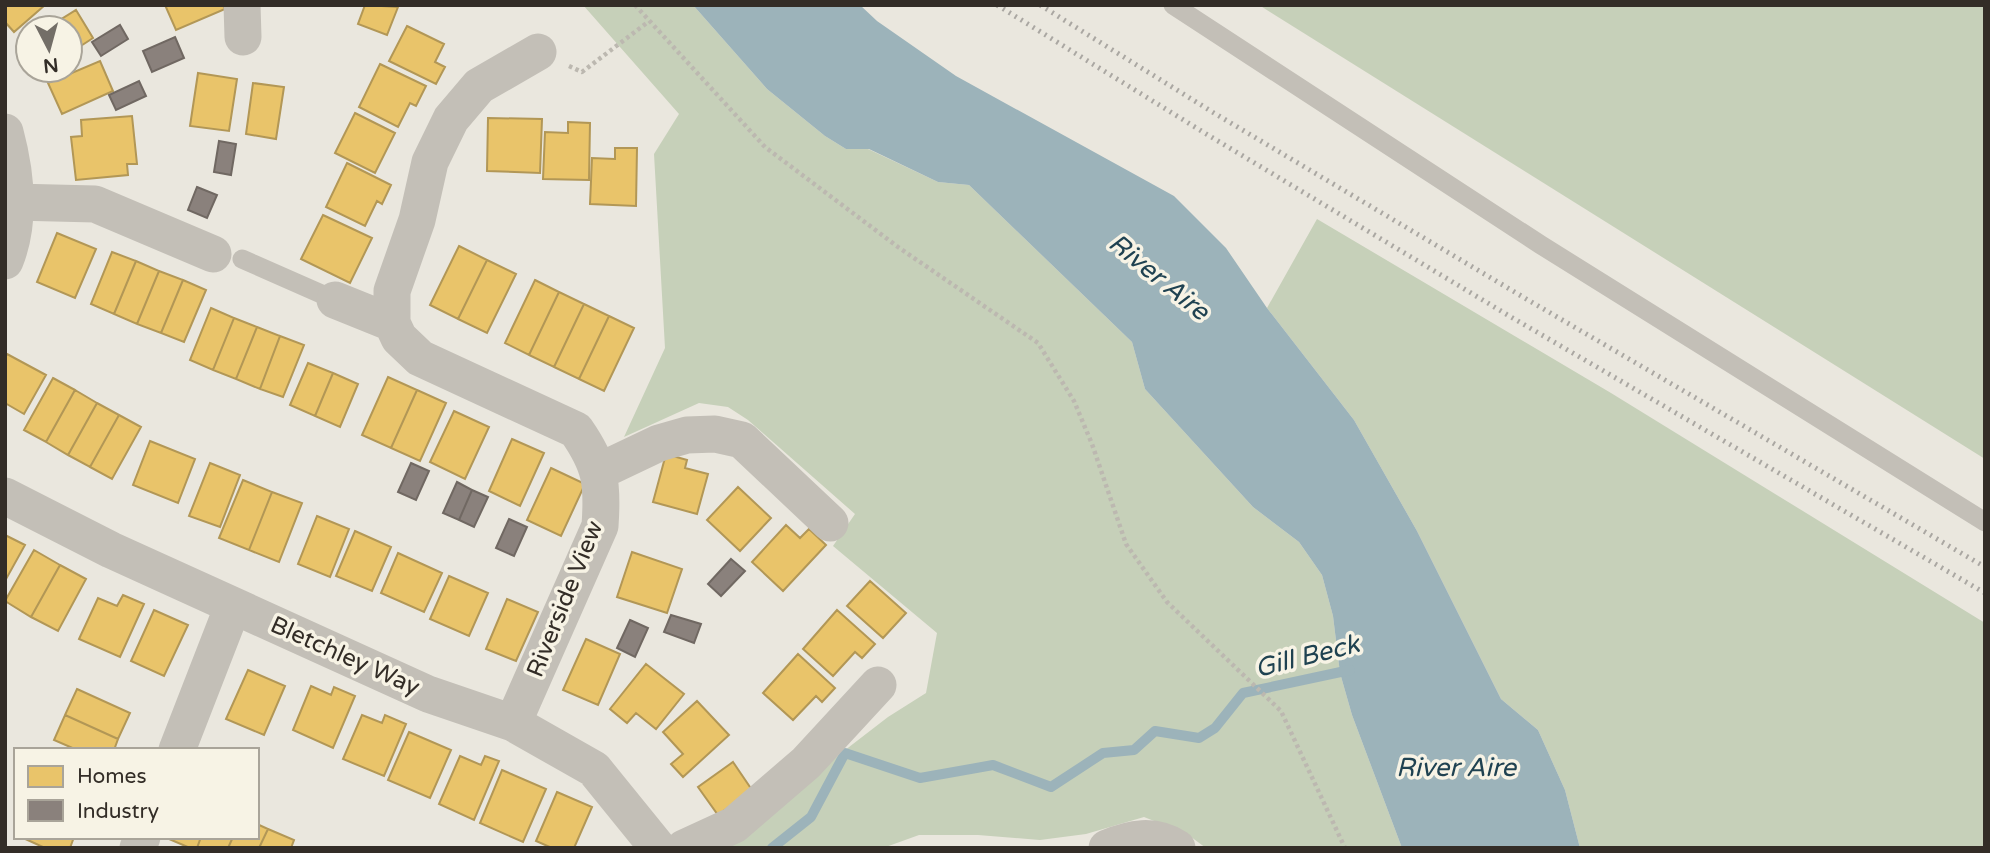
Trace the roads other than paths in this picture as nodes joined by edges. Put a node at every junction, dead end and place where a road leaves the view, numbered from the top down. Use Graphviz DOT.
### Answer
graph roads {
  1 [pos="1173,5"];
  2 [pos="538,52"];
  3 [pos="5,132"];
  4 [pos="14,202"];
  5 [pos="227,257"];
  6 [pos="5,261"];
  7 [pos="335,300"];
  8 [pos="392,323"];
  9 [pos="598,472"];
  10 [pos="5,496"];
  11 [pos="1985,522"];
  12 [pos="830,523"];
  13 [pos="233,606"];
  14 [pos="878,685"];
  15 [pos="513,723"];
  16 [pos="178,748"];
  17 [pos="658,848"];
  18 [pos="684,848"];
  19 [pos="1107,848"];
  20 [pos="1177,848"];
  1 -- 11 [label="lane"];
  2 -- 8 [label="street"];
  3 -- 4 [label="street"];
  4 -- 5 [label="street"];
  4 -- 6 [label="street"];
  5 -- 7 [label="lane"];
  7 -- 8 [label="street"];
  8 -- 9 [label="street, Riverside View"];
  9 -- 12 [label="street"];
  9 -- 15 [label="street, Riverside View"];
  10 -- 13 [label="street, Bletchley Way"];
  13 -- 15 [label="street, Bletchley Way"];
  13 -- 16 [label="street"];
  14 -- 18 [label="street"];
  15 -- 17 [label="street, Bletchley Way"];
  19 -- 20 [label="street"];
}
